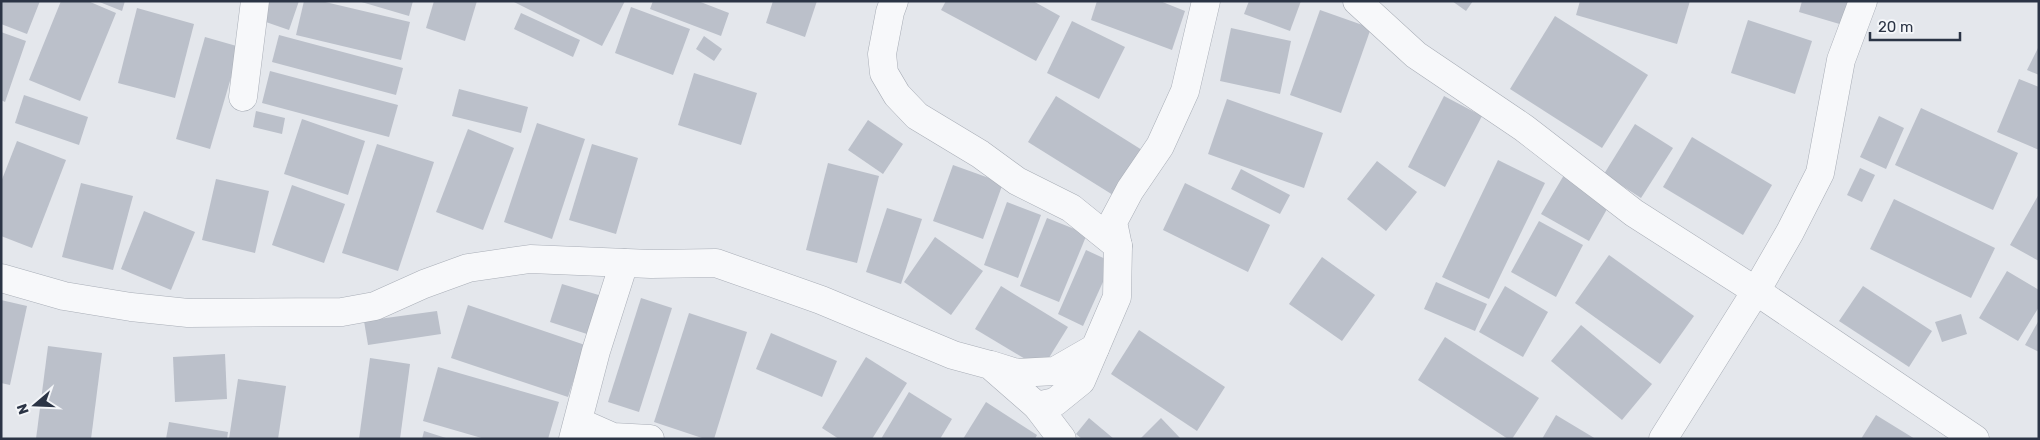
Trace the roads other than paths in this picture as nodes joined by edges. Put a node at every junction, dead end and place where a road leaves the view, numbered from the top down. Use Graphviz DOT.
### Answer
graph roads {
  1 [pos="255,1"];
  2 [pos="894,1"];
  3 [pos="1206,1"];
  4 [pos="1357,1"];
  5 [pos="1863,1"];
  6 [pos="243,97"];
  7 [pos="1118,246"];
  8 [pos="624,263"];
  9 [pos="1,278"];
  10 [pos="1756,291"];
  11 [pos="1095,348"];
  12 [pos="990,365"];
  13 [pos="1037,406"];
  14 [pos="576,431"];
  15 [pos="650,439"];
  16 [pos="1062,439"];
  17 [pos="1663,439"];
  18 [pos="1975,439"];
  1 -- 6 [label="street"];
  2 -- 7 [label="street"];
  3 -- 7 [label="street"];
  4 -- 10 [label="street"];
  5 -- 10 [label="street"];
  7 -- 11 [label="street"];
  8 -- 9 [label="street"];
  8 -- 12 [label="street"];
  8 -- 14 [label="street"];
  10 -- 17 [label="street"];
  10 -- 18 [label="street"];
  11 -- 12 [label="street"];
  11 -- 13 [label="street"];
  12 -- 13 [label="street"];
  13 -- 16 [label="street"];
  14 -- 15 [label="street"];
}
